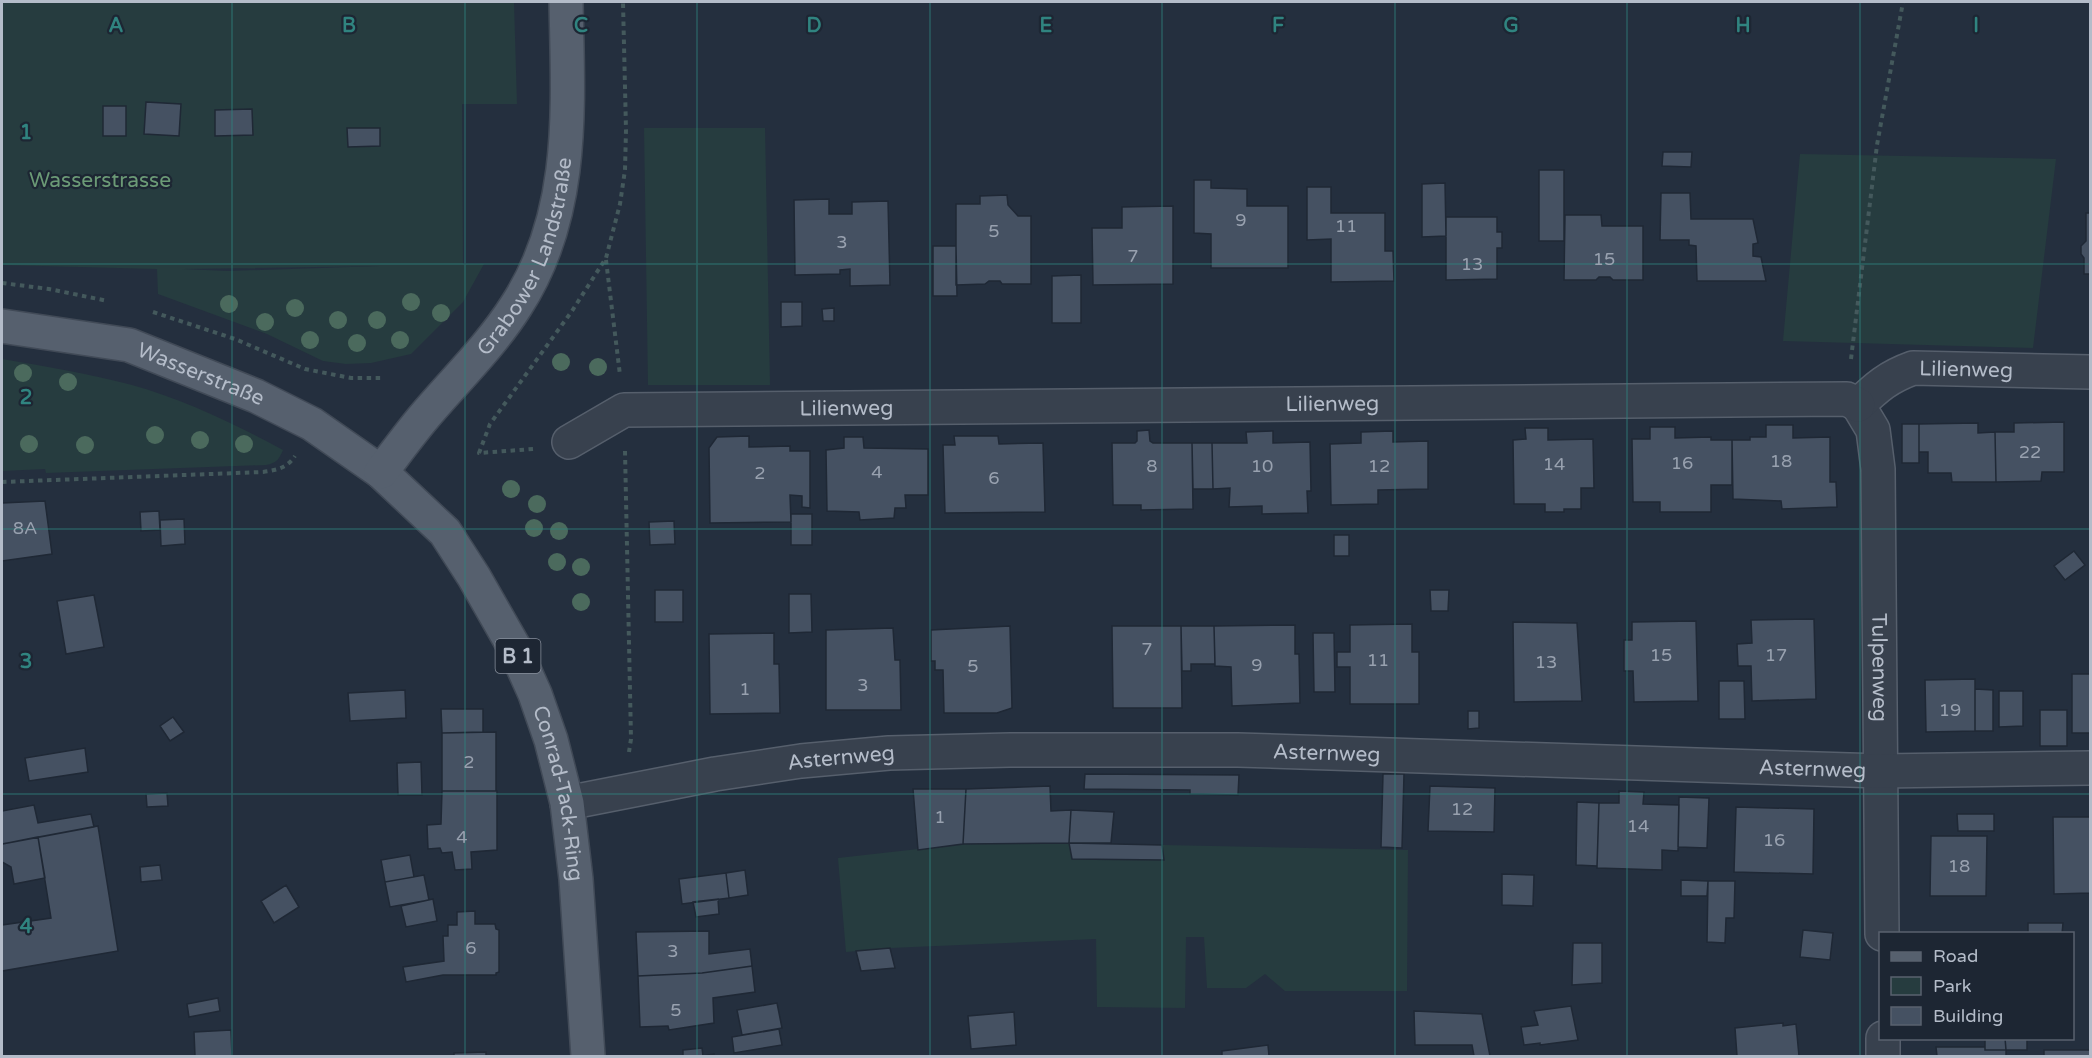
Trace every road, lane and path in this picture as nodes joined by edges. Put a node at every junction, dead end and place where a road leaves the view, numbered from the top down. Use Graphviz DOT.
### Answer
graph roads {
  1 [pos="566,2"];
  2 [pos="1903,2"];
  3 [pos="606,258"];
  4 [pos="2,326"];
  5 [pos="2091,372"];
  6 [pos="1852,402"];
  7 [pos="624,410"];
  8 [pos="569,442"];
  9 [pos="479,453"];
  10 [pos="296,454"];
  11 [pos="381,472"];
  12 [pos="2,482"];
  13 [pos="2091,768"];
  14 [pos="1881,771"];
  15 [pos="617,793"];
  16 [pos="567,803"];
  17 [pos="1882,932"];
  18 [pos="1883,1040"];
  19 [pos="588,1056"];
  20 [pos="1883,1056"];
  1 -- 11 [label="main road, Grabower Landstraße"];
  2 -- 6 [label="path"];
  3 -- 7 [label="path"];
  4 -- 11 [label="main road, Wasserstraße / B 1"];
  5 -- 6 [label="street, Lilienweg"];
  6 -- 7 [label="street, Lilienweg"];
  6 -- 14 [label="street, Tulpenweg"];
  7 -- 8 [label="street, Lilienweg"];
  7 -- 15 [label="path"];
  8 -- 9 [label="path"];
  10 -- 12 [label="path"];
  11 -- 16 [label="main road, Conrad-Tack-Ring / B 1"];
  13 -- 14 [label="street, Asternweg"];
  14 -- 15 [label="street, Asternweg"];
  14 -- 17 [label="street, Tulpenweg"];
  15 -- 16 [label="street, Asternweg"];
  16 -- 19 [label="main road, Conrad-Tack-Ring / B 1"];
  18 -- 20 [label="street"];
}
